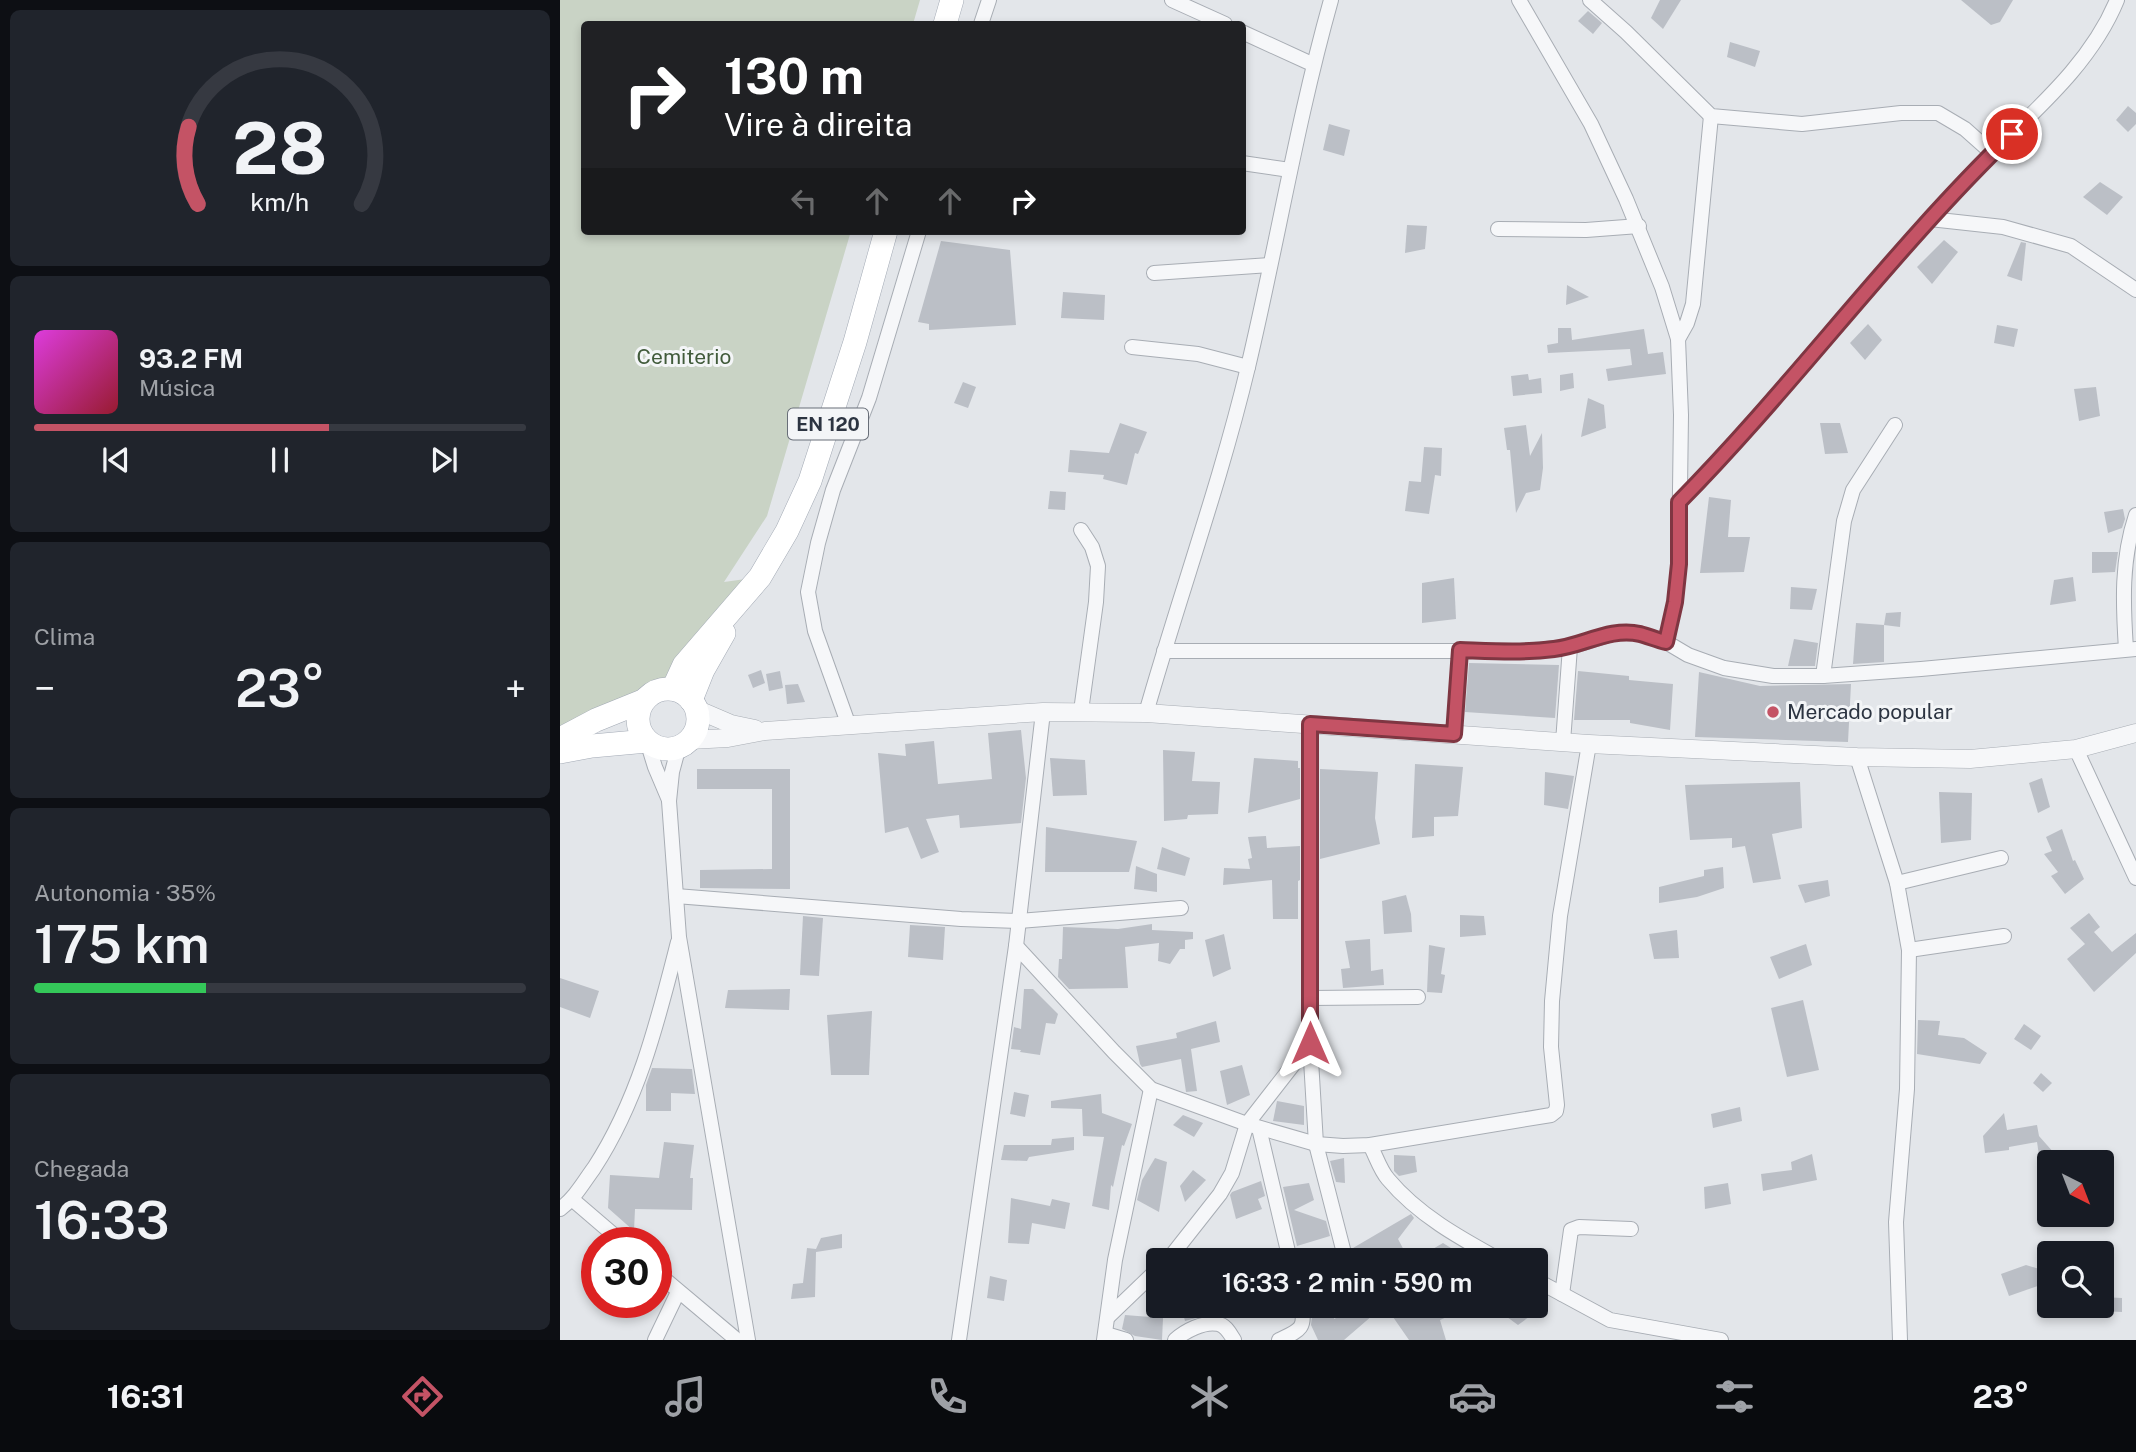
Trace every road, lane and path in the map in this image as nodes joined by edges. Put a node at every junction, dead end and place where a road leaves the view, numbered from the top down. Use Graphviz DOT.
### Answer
graph roads {
  1 [pos="953,0"];
  2 [pos="989,0"];
  3 [pos="1172,0"];
  4 [pos="1519,0"];
  5 [pos="1590,0"];
  6 [pos="2117,0"];
  7 [pos="1334,2"];
  8 [pos="947,21"];
  9 [pos="982,21"];
  10 [pos="1218,21"];
  11 [pos="1246,34"];
  12 [pos="1312,64"];
  13 [pos="1711,116"];
  14 [pos="1992,153"];
  15 [pos="1246,164"];
  16 [pos="1290,170"];
  17 [pos="1930,219"];
  18 [pos="1639,226"];
  19 [pos="1499,229"];
  20 [pos="885,235"];
  21 [pos="918,235"];
  22 [pos="1270,265"];
  23 [pos="1154,272"];
  24 [pos="2136,290"];
  25 [pos="1678,339"];
  26 [pos="1132,347"];
  27 [pos="1248,367"];
  28 [pos="1895,425"];
  29 [pos="1679,502"];
  30 [pos="2136,515"];
  31 [pos="1081,530"];
  32 [pos="1666,642"];
  33 [pos="1570,647"];
  34 [pos="2131,649"];
  35 [pos="1460,650"];
  36 [pos="1164,651"];
  37 [pos="1823,676"];
  38 [pos="687,699"];
  39 [pos="643,701"];
  40 [pos="1081,711"];
  41 [pos="1043,712"];
  42 [pos="1146,713"];
  43 [pos="1310,724"];
  44 [pos="849,726"];
  45 [pos="765,731"];
  46 [pos="2136,733"];
  47 [pos="1454,734"];
  48 [pos="560,739"];
  49 [pos="647,741"];
  50 [pos="1563,742"];
  51 [pos="684,743"];
  52 [pos="1589,744"];
  53 [pos="2076,749"];
  54 [pos="560,752"];
  55 [pos="1857,757"];
  56 [pos="669,801"];
  57 [pos="2001,858"];
  58 [pos="2136,878"];
  59 [pos="1897,883"];
  60 [pos="676,896"];
  61 [pos="1181,908"];
  62 [pos="1019,921"];
  63 [pos="2004,936"];
  64 [pos="679,937"];
  65 [pos="1016,946"];
  66 [pos="1909,950"];
  67 [pos="1310,998"];
  68 [pos="1418,998"];
  69 [pos="1310,1043"];
  70 [pos="1152,1089"];
  71 [pos="1253,1126"];
  72 [pos="1316,1144"];
  73 [pos="1370,1145"];
  74 [pos="573,1200"];
  75 [pos="560,1209"];
  76 [pos="604,1227"];
  77 [pos="1631,1229"];
  78 [pos="1177,1248"];
  79 [pos="1287,1248"];
  80 [pos="1343,1248"];
  81 [pos="1479,1248"];
  82 [pos="1146,1281"];
  83 [pos="1548,1286"];
  84 [pos="672,1287"];
  85 [pos="678,1292"];
  86 [pos="1562,1294"];
  87 [pos="1109,1316"];
  88 [pos="1305,1318"];
  89 [pos="1105,1337"];
  90 [pos="655,1340"];
  91 [pos="737,1340"];
  92 [pos="748,1340"];
  93 [pos="960,1340"];
  94 [pos="1126,1340"];
  95 [pos="1175,1340"];
  96 [pos="1234,1340"];
  97 [pos="1279,1340"];
  98 [pos="1721,1340"];
  99 [pos="1900,1340"];
  1 -- 8 [label="main road"];
  2 -- 9 [label="street"];
  3 -- 10 [label="street"];
  4 -- 18 [label="street"];
  5 -- 13 [label="street"];
  6 -- 14 [label="street"];
  7 -- 12 [label="street"];
  11 -- 12 [label="street"];
  12 -- 16 [label="street"];
  13 -- 14 [label="street"];
  13 -- 25 [label="street"];
  14 -- 17 [label="street"];
  15 -- 16 [label="street"];
  16 -- 22 [label="street"];
  17 -- 24 [label="street"];
  17 -- 29 [label="street"];
  18 -- 19 [label="street"];
  18 -- 25 [label="street"];
  20 -- 38 [label="main road, EN 120"];
  21 -- 44 [label="street"];
  22 -- 23 [label="street"];
  22 -- 27 [label="street"];
  25 -- 29 [label="street"];
  26 -- 27 [label="street"];
  27 -- 36 [label="street"];
  28 -- 37 [label="street"];
  29 -- 32 [label="street"];
  30 -- 34 [label="street"];
  31 -- 40 [label="street"];
  32 -- 33 [label="street"];
  32 -- 37 [label="street"];
  33 -- 35 [label="street"];
  33 -- 50 [label="street"];
  34 -- 37 [label="street"];
  35 -- 36 [label="street"];
  35 -- 47 [label="street"];
  36 -- 42 [label="street"];
  38 -- 39 [label="main road"];
  38 -- 45 [label="street"];
  38 -- 51 [label="main road, EN 120"];
  39 -- 48 [label="main road"];
  39 -- 49 [label="main road"];
  40 -- 41 [label="street"];
  40 -- 42 [label="street"];
  41 -- 44 [label="street"];
  41 -- 62 [label="street"];
  42 -- 43 [label="street"];
  43 -- 47 [label="street"];
  43 -- 67 [label="street"];
  44 -- 45 [label="street"];
  45 -- 51 [label="street"];
  46 -- 53 [label="street"];
  47 -- 50 [label="street"];
  49 -- 51 [label="main road"];
  49 -- 54 [label="main road"];
  49 -- 56 [label="street"];
  50 -- 52 [label="street"];
  51 -- 56 [label="street"];
  52 -- 55 [label="street"];
  52 -- 73 [label="street"];
  53 -- 55 [label="street"];
  53 -- 58 [label="street"];
  55 -- 59 [label="street"];
  56 -- 60 [label="street"];
  57 -- 59 [label="street"];
  59 -- 66 [label="street"];
  60 -- 62 [label="street"];
  60 -- 64 [label="street"];
  61 -- 62 [label="street"];
  62 -- 65 [label="street"];
  63 -- 66 [label="street"];
  64 -- 74 [label="street"];
  64 -- 92 [label="street"];
  65 -- 70 [label="street"];
  65 -- 93 [label="street"];
  66 -- 99 [label="street"];
  67 -- 68 [label="street"];
  67 -- 69 [label="street"];
  69 -- 71 [label="street"];
  69 -- 72 [label="street"];
  70 -- 71 [label="street"];
  70 -- 87 [label="street"];
  71 -- 72 [label="street"];
  71 -- 78 [label="street"];
  71 -- 79 [label="street"];
  72 -- 73 [label="street"];
  72 -- 80 [label="street"];
  73 -- 81 [label="street"];
  74 -- 75 [label="street"];
  74 -- 76 [label="street"];
  77 -- 86 [label="street"];
  82 -- 87 [label="street"];
  83 -- 86 [label="street"];
  84 -- 85 [label="street"];
  85 -- 90 [label="street"];
  85 -- 91 [label="street"];
  86 -- 98 [label="street"];
  87 -- 89 [label="street"];
  88 -- 97 [label="street"];
  89 -- 94 [label="street"];
  95 -- 96 [label="street"];
}
